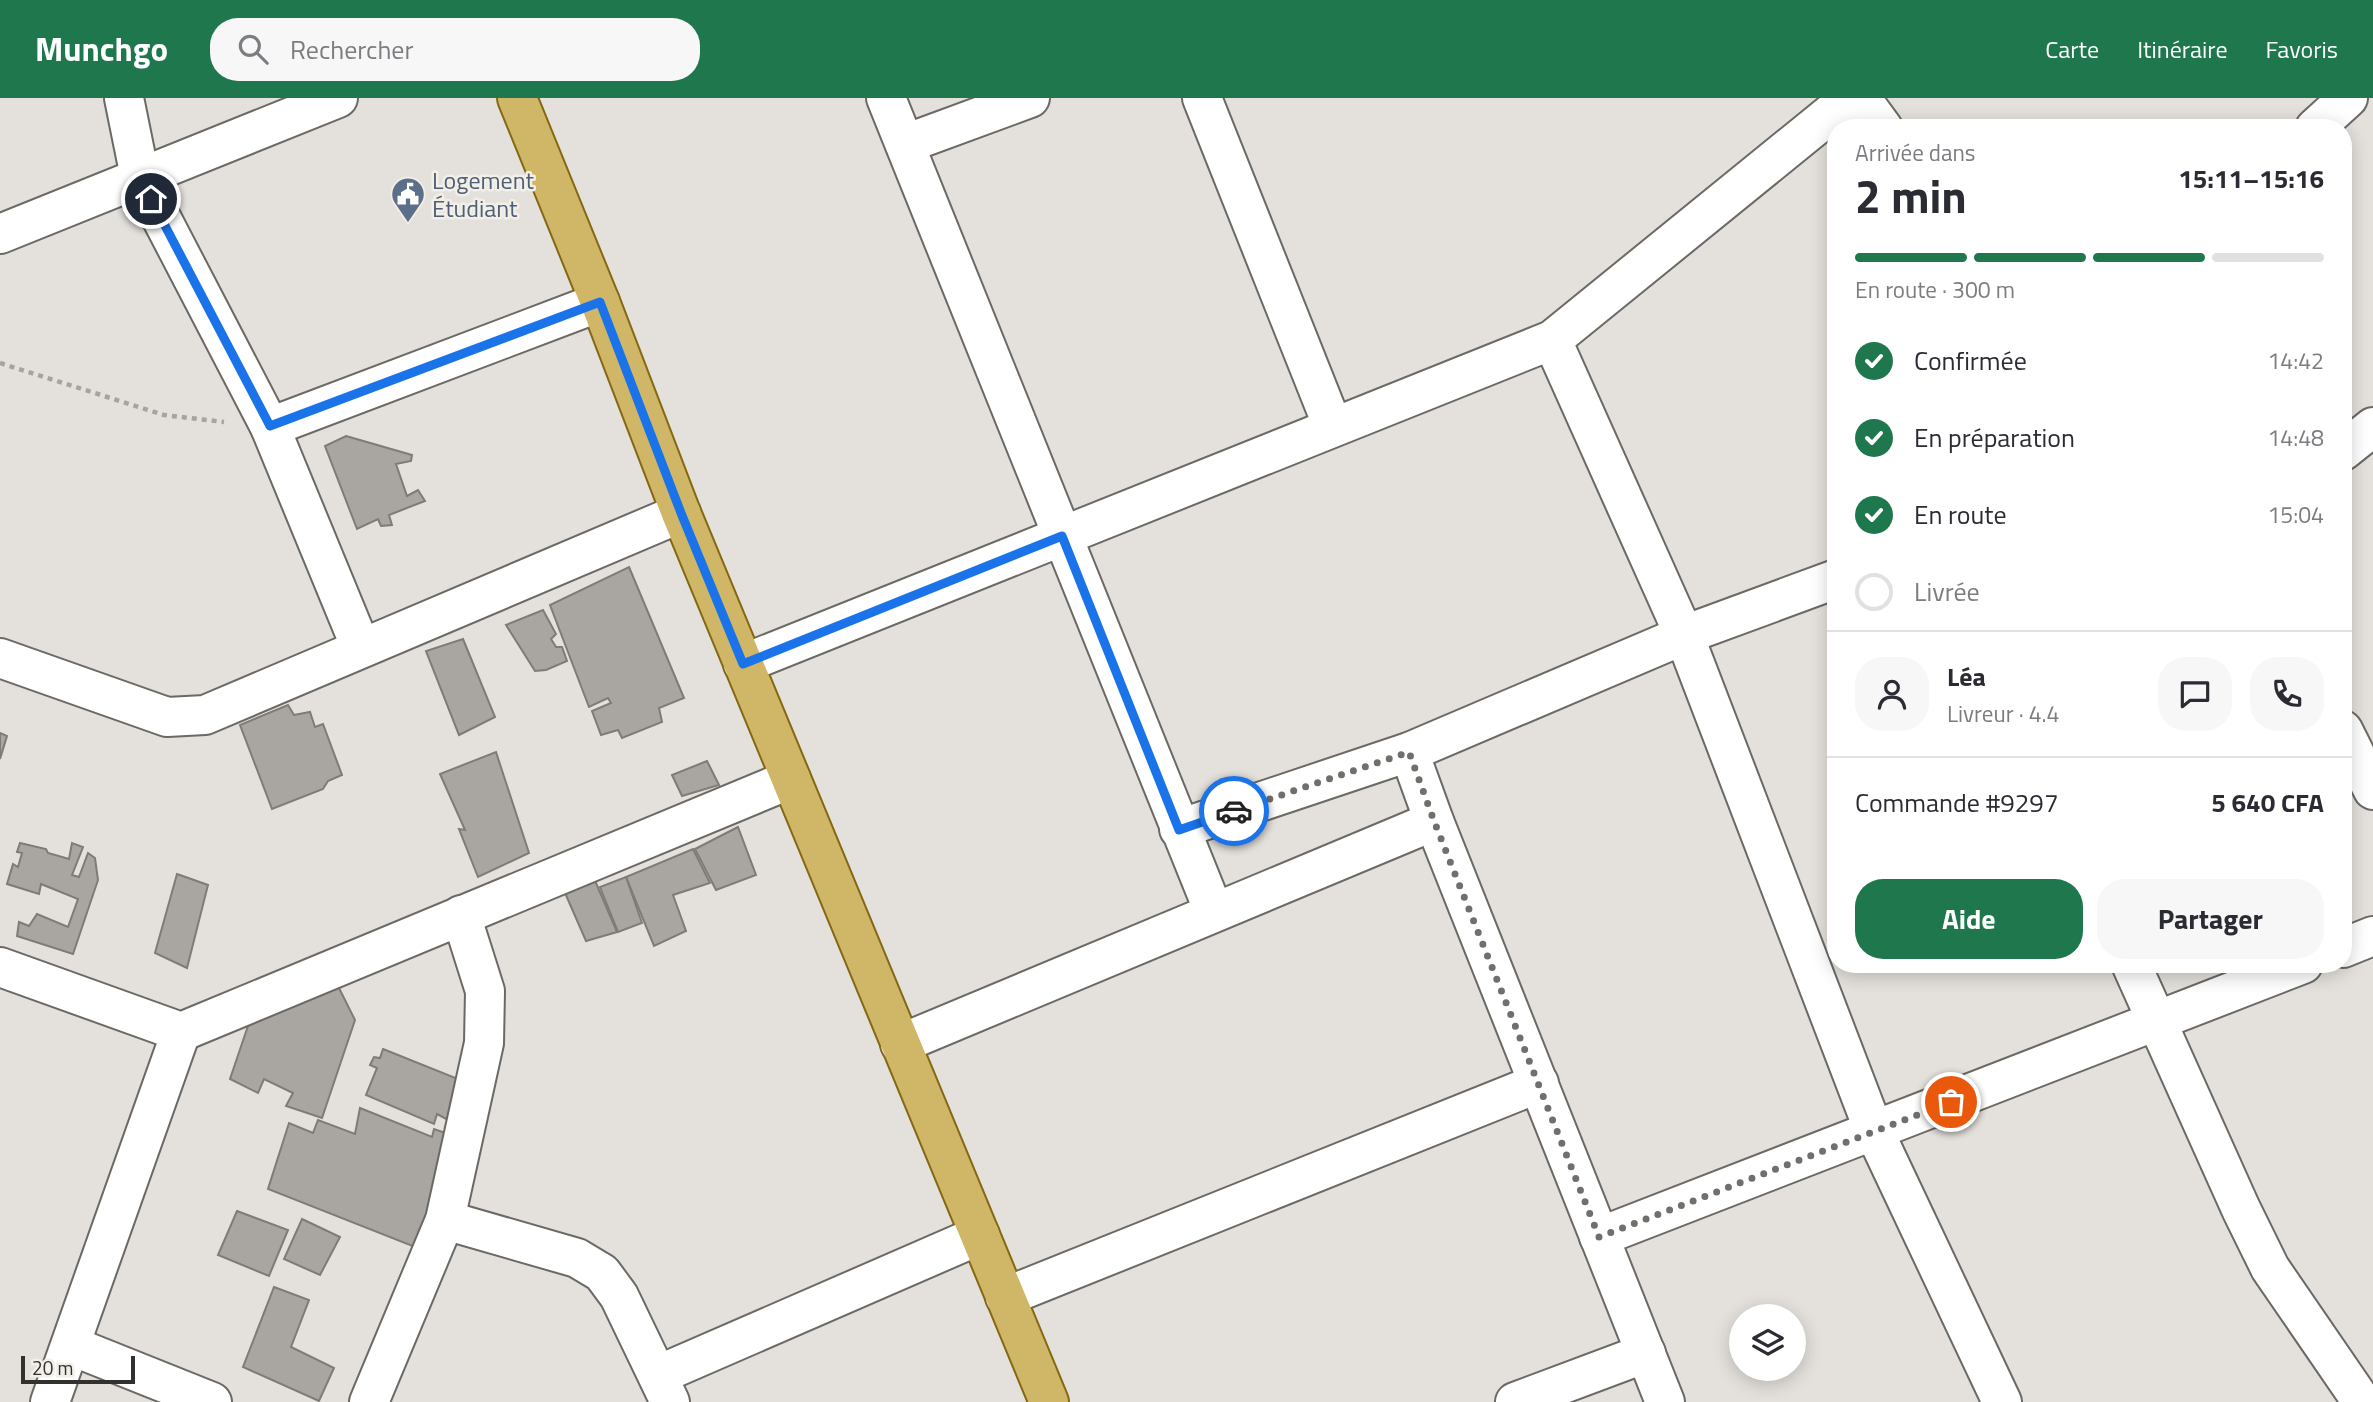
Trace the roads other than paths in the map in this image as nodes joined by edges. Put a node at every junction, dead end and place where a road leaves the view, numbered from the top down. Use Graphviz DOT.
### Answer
graph roads {
  1 [pos="124,98"];
  2 [pos="338,98"];
  3 [pos="517,98"];
  4 [pos="886,98"];
  5 [pos="1030,98"];
  6 [pos="1202,98"];
  7 [pos="1850,98"];
  8 [pos="1861,98"];
  9 [pos="2348,98"];
  10 [pos="1876,119"];
  11 [pos="2325,119"];
  12 [pos="905,144"];
  13 [pos="139,177"];
  14 [pos="0,234"];
  15 [pos="600,302"];
  16 [pos="1552,340"];
  17 [pos="270,426"];
  18 [pos="1333,427"];
  19 [pos="2373,427"];
  20 [pos="2352,444"];
  21 [pos="681,513"];
  22 [pos="1062,536"];
  23 [pos="1827,582"];
  24 [pos="1684,635"];
  25 [pos="361,648"];
  26 [pos="0,658"];
  27 [pos="743,664"];
  28 [pos="2352,748"];
  29 [pos="1409,752"];
  30 [pos="791,779"];
  31 [pos="2373,790"];
  32 [pos="1434,821"];
  33 [pos="1179,830"];
  34 [pos="1214,912"];
  35 [pos="461,915"];
  36 [pos="2373,936"];
  37 [pos="2352,944"];
  38 [pos="0,967"];
  39 [pos="2135,973"];
  40 [pos="2281,973"];
  41 [pos="2156,1023"];
  42 [pos="181,1032"];
  43 [pos="900,1044"];
  44 [pos="1539,1083"];
  45 [pos="1874,1131"];
  46 [pos="444,1220"];
  47 [pos="980,1236"];
  48 [pos="1599,1237"];
  49 [pos="1005,1297"];
  50 [pos="72,1346"];
  51 [pos="1646,1353"];
  52 [pos="664,1388"];
  53 [pos="2365,1396"];
  54 [pos="50,1402"];
  55 [pos="212,1402"];
  56 [pos="369,1402"];
  57 [pos="1049,1402"];
  58 [pos="1516,1402"];
  59 [pos="1665,1402"];
  60 [pos="2002,1402"];
  1 -- 13 [label="street"];
  2 -- 13 [label="street"];
  3 -- 15 [label="main road"];
  4 -- 12 [label="street"];
  5 -- 12 [label="street"];
  6 -- 18 [label="street"];
  7 -- 16 [label="street"];
  8 -- 10 [label="street"];
  9 -- 11 [label="street"];
  12 -- 22 [label="street"];
  13 -- 14 [label="street"];
  13 -- 17 [label="street"];
  15 -- 17 [label="street"];
  15 -- 21 [label="main road"];
  16 -- 18 [label="street"];
  16 -- 24 [label="street"];
  17 -- 25 [label="street"];
  18 -- 22 [label="street"];
  19 -- 20 [label="street"];
  21 -- 25 [label="street"];
  21 -- 27 [label="main road"];
  22 -- 27 [label="street"];
  22 -- 33 [label="street"];
  23 -- 24 [label="street"];
  24 -- 29 [label="street"];
  24 -- 45 [label="street"];
  25 -- 26 [label="street"];
  27 -- 30 [label="main road"];
  28 -- 31 [label="street"];
  29 -- 32 [label="street"];
  29 -- 33 [label="street"];
  30 -- 35 [label="street"];
  30 -- 43 [label="main road"];
  32 -- 34 [label="street"];
  32 -- 44 [label="street"];
  33 -- 34 [label="street"];
  34 -- 43 [label="street"];
  35 -- 42 [label="street"];
  35 -- 46 [label="street"];
  36 -- 37 [label="street"];
  38 -- 42 [label="street"];
  39 -- 41 [label="street"];
  40 -- 41 [label="street"];
  41 -- 45 [label="street"];
  41 -- 53 [label="street"];
  42 -- 50 [label="street"];
  43 -- 47 [label="main road"];
  44 -- 48 [label="street"];
  44 -- 49 [label="street"];
  45 -- 48 [label="street"];
  45 -- 60 [label="street"];
  46 -- 52 [label="street"];
  46 -- 56 [label="street"];
  47 -- 49 [label="main road"];
  47 -- 52 [label="street"];
  48 -- 51 [label="street"];
  49 -- 57 [label="main road"];
  50 -- 54 [label="street"];
  50 -- 55 [label="street"];
  51 -- 58 [label="street"];
  51 -- 59 [label="street"];
}
